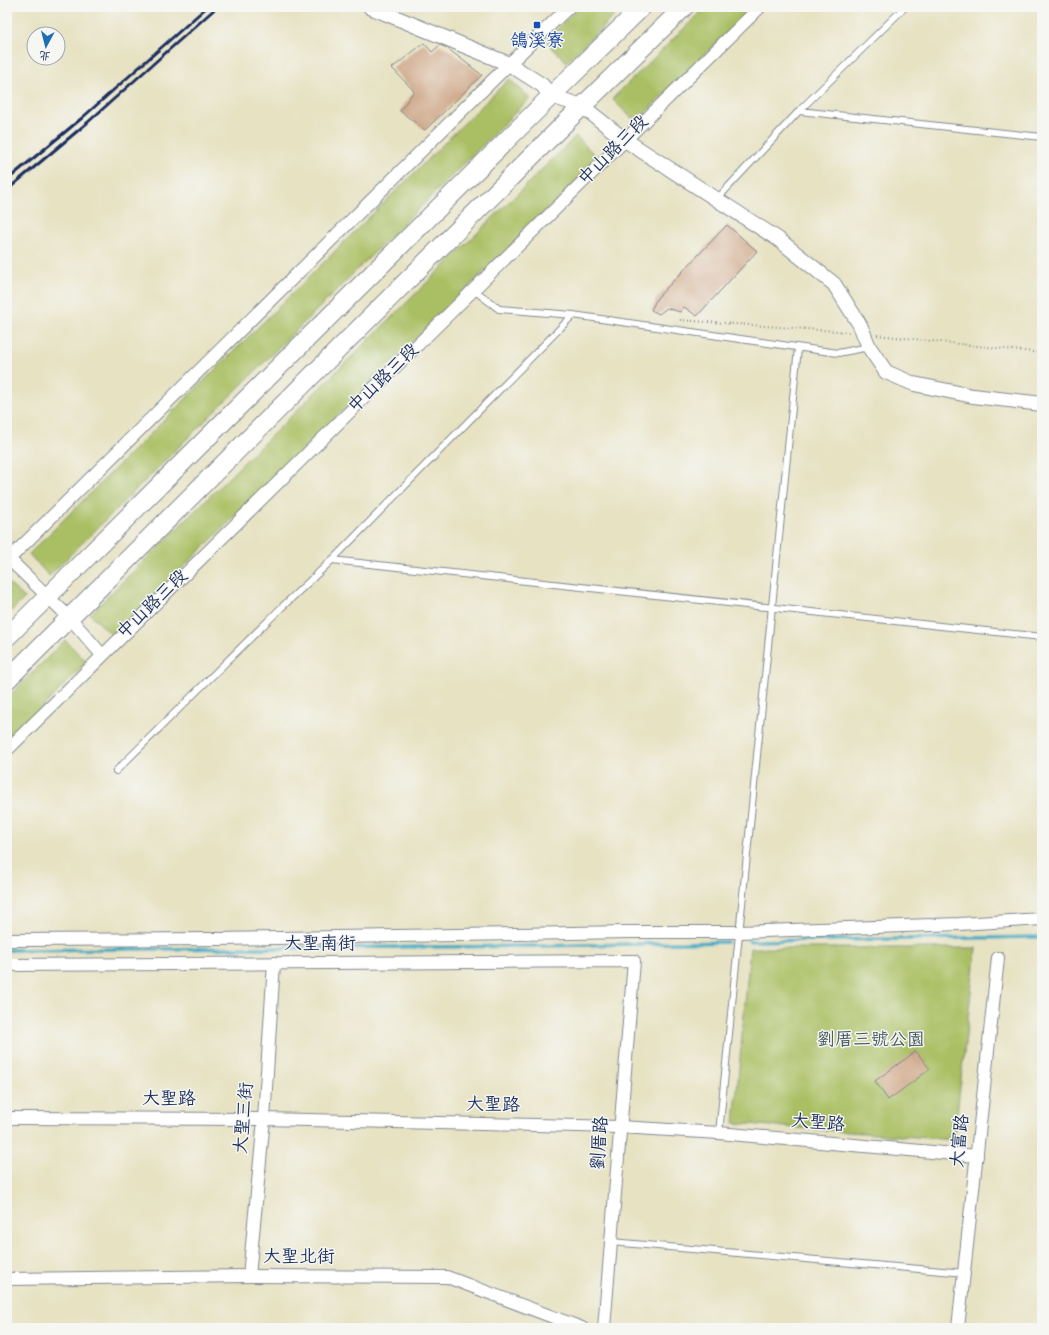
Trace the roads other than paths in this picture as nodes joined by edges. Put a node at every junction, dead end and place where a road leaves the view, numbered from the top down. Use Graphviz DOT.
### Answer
graph roads {
  1 [pos="370,7"];
  2 [pos="568,7"];
  3 [pos="642,7"];
  4 [pos="684,7"];
  5 [pos="760,7"];
  6 [pos="905,7"];
  7 [pos="509,64"];
  8 [pos="550,96"];
  9 [pos="582,106"];
  10 [pos="799,111"];
  11 [pos="1042,137"];
  12 [pos="625,140"];
  13 [pos="717,199"];
  14 [pos="474,290"];
  15 [pos="573,315"];
  16 [pos="866,340"];
  17 [pos="798,348"];
  18 [pos="1042,404"];
  19 [pos="8,560"];
  20 [pos="332,560"];
  21 [pos="48,596"];
  22 [pos="770,608"];
  23 [pos="71,619"];
  24 [pos="7,637"];
  25 [pos="1042,637"];
  26 [pos="102,655"];
  27 [pos="7,680"];
  28 [pos="7,750"];
  29 [pos="116,771"];
  30 [pos="1042,919"];
  31 [pos="739,932"];
  32 [pos="7,940"];
  33 [pos="998,958"];
  34 [pos="634,961"];
  35 [pos="274,963"];
  36 [pos="7,965"];
  37 [pos="7,1118"];
  38 [pos="264,1119"];
  39 [pos="620,1127"];
  40 [pos="719,1133"];
  41 [pos="977,1156"];
  42 [pos="612,1242"];
  43 [pos="965,1273"];
  44 [pos="249,1276"];
  45 [pos="7,1278"];
  46 [pos="582,1328"];
  47 [pos="604,1328"];
  48 [pos="958,1328"];
  1 -- 7 [label="street"];
  2 -- 7 [label="street"];
  3 -- 8 [label="main road"];
  4 -- 9 [label="main road"];
  5 -- 12 [label="street, 中山路三段"];
  6 -- 10 [label="lane"];
  7 -- 8 [label="street"];
  7 -- 19 [label="street"];
  8 -- 9 [label="street"];
  8 -- 21 [label="main road"];
  9 -- 12 [label="street"];
  9 -- 23 [label="main road"];
  10 -- 11 [label="lane"];
  10 -- 13 [label="lane"];
  12 -- 13 [label="street"];
  12 -- 14 [label="street, 中山路三段"];
  13 -- 16 [label="street"];
  14 -- 15 [label="lane"];
  14 -- 26 [label="street, 中山路三段"];
  15 -- 17 [label="lane"];
  15 -- 20 [label="lane"];
  16 -- 17 [label="lane"];
  16 -- 18 [label="street"];
  17 -- 22 [label="lane"];
  19 -- 21 [label="street"];
  20 -- 22 [label="lane"];
  20 -- 29 [label="lane"];
  21 -- 23 [label="street"];
  21 -- 24 [label="main road"];
  22 -- 25 [label="lane"];
  22 -- 31 [label="lane"];
  23 -- 26 [label="street"];
  23 -- 27 [label="main road"];
  26 -- 28 [label="street, 中山路三段"];
  30 -- 31 [label="street"];
  31 -- 32 [label="street"];
  31 -- 40 [label="lane"];
  33 -- 41 [label="street, 大富路"];
  34 -- 35 [label="street, 大聖南街"];
  34 -- 39 [label="street, 劉厝路"];
  35 -- 36 [label="street, 大聖南街"];
  35 -- 38 [label="street, 大聖三街"];
  37 -- 38 [label="street, 大聖路"];
  38 -- 39 [label="street, 大聖路"];
  38 -- 44 [label="street, 大聖三街"];
  39 -- 40 [label="street, 大聖路"];
  39 -- 42 [label="street, 劉厝路"];
  40 -- 41 [label="street, 大聖路"];
  41 -- 43 [label="street, 大富路"];
  42 -- 43 [label="lane"];
  42 -- 47 [label="street, 劉厝路"];
  43 -- 48 [label="street, 大富路"];
  44 -- 45 [label="street, 大聖北街"];
  44 -- 46 [label="street, 大聖北街"];
}
